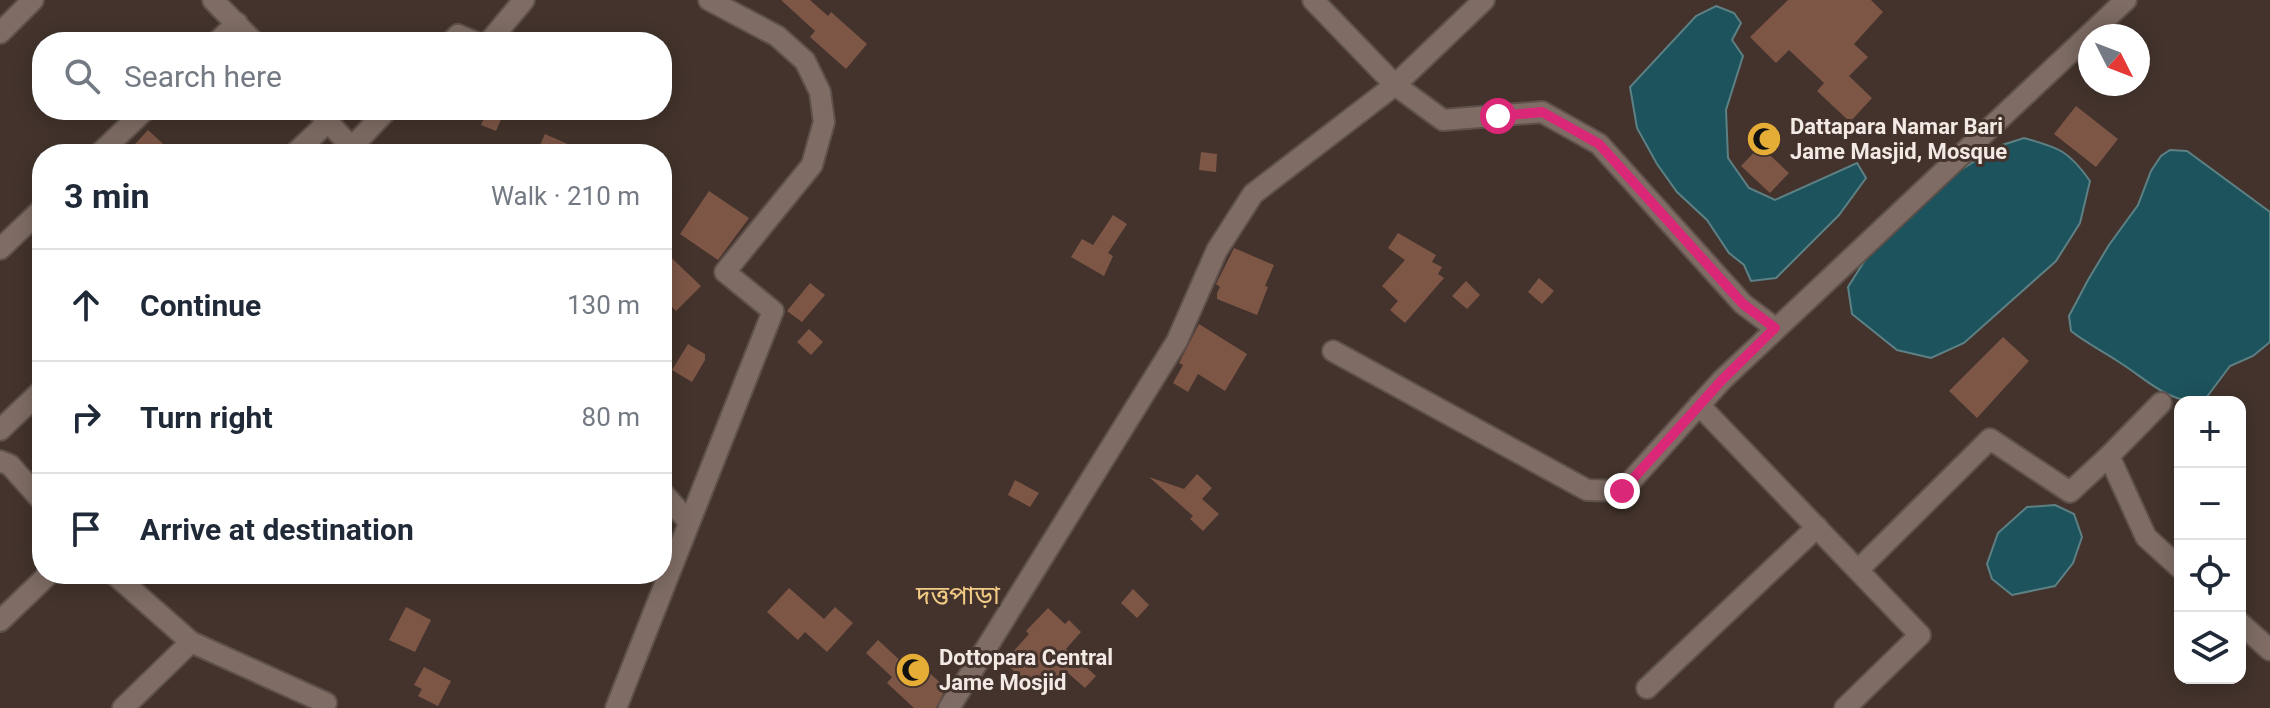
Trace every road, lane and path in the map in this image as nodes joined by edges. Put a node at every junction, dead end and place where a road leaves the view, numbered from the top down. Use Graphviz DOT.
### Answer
graph roads {
  1 [pos="33,0"];
  2 [pos="213,0"];
  3 [pos="524,0"];
  4 [pos="709,0"];
  5 [pos="1484,0"];
  6 [pos="2126,0"];
  7 [pos="1320,2"];
  8 [pos="237,23"];
  9 [pos="228,32"];
  10 [pos="245,32"];
  11 [pos="497,32"];
  12 [pos="0,33"];
  13 [pos="1395,85"];
  14 [pos="135,120"];
  15 [pos="320,120"];
  16 [pos="327,120"];
  17 [pos="379,120"];
  18 [pos="109,144"];
  19 [pos="302,144"];
  20 [pos="349,144"];
  21 [pos="360,144"];
  22 [pos="32,219"];
  23 [pos="0,249"];
  24 [pos="1775,328"];
  25 [pos="1333,351"];
  26 [pos="32,400"];
  27 [pos="2161,403"];
  28 [pos="1699,405"];
  29 [pos="0,430"];
  30 [pos="2109,456"];
  31 [pos="0,461"];
  32 [pos="32,490"];
  33 [pos="672,503"];
  34 [pos="689,522"];
  35 [pos="1817,527"];
  36 [pos="2174,563"];
  37 [pos="672,565"];
  38 [pos="1858,570"];
  39 [pos="39,584"];
  40 [pos="125,584"];
  41 [pos="665,584"];
  42 [pos="0,621"];
  43 [pos="2246,628"];
  44 [pos="191,642"];
  45 [pos="2270,650"];
  46 [pos="1647,688"];
  47 [pos="329,706"];
  48 [pos="123,708"];
  49 [pos="616,708"];
  50 [pos="949,708"];
  51 [pos="1845,708"];
  1 -- 12 [label="street"];
  2 -- 8 [label="street"];
  3 -- 11 [label="street"];
  4 -- 34 [label="street"];
  5 -- 13 [label="street"];
  6 -- 24 [label="street"];
  7 -- 13 [label="street"];
  8 -- 9 [label="street"];
  8 -- 10 [label="street"];
  13 -- 24 [label="street"];
  13 -- 50 [label="street"];
  14 -- 18 [label="street"];
  15 -- 19 [label="street"];
  16 -- 20 [label="street"];
  17 -- 21 [label="street"];
  22 -- 23 [label="street"];
  24 -- 28 [label="street"];
  25 -- 28 [label="street"];
  26 -- 29 [label="street"];
  27 -- 30 [label="street"];
  28 -- 35 [label="street"];
  30 -- 36 [label="street"];
  30 -- 38 [label="street"];
  31 -- 32 [label="street"];
  33 -- 34 [label="street"];
  34 -- 37 [label="street"];
  35 -- 38 [label="street"];
  35 -- 46 [label="street"];
  38 -- 51 [label="street"];
  39 -- 42 [label="street"];
  40 -- 44 [label="street"];
  41 -- 49 [label="street"];
  43 -- 45 [label="street"];
  44 -- 47 [label="street"];
  44 -- 48 [label="street"];
}
